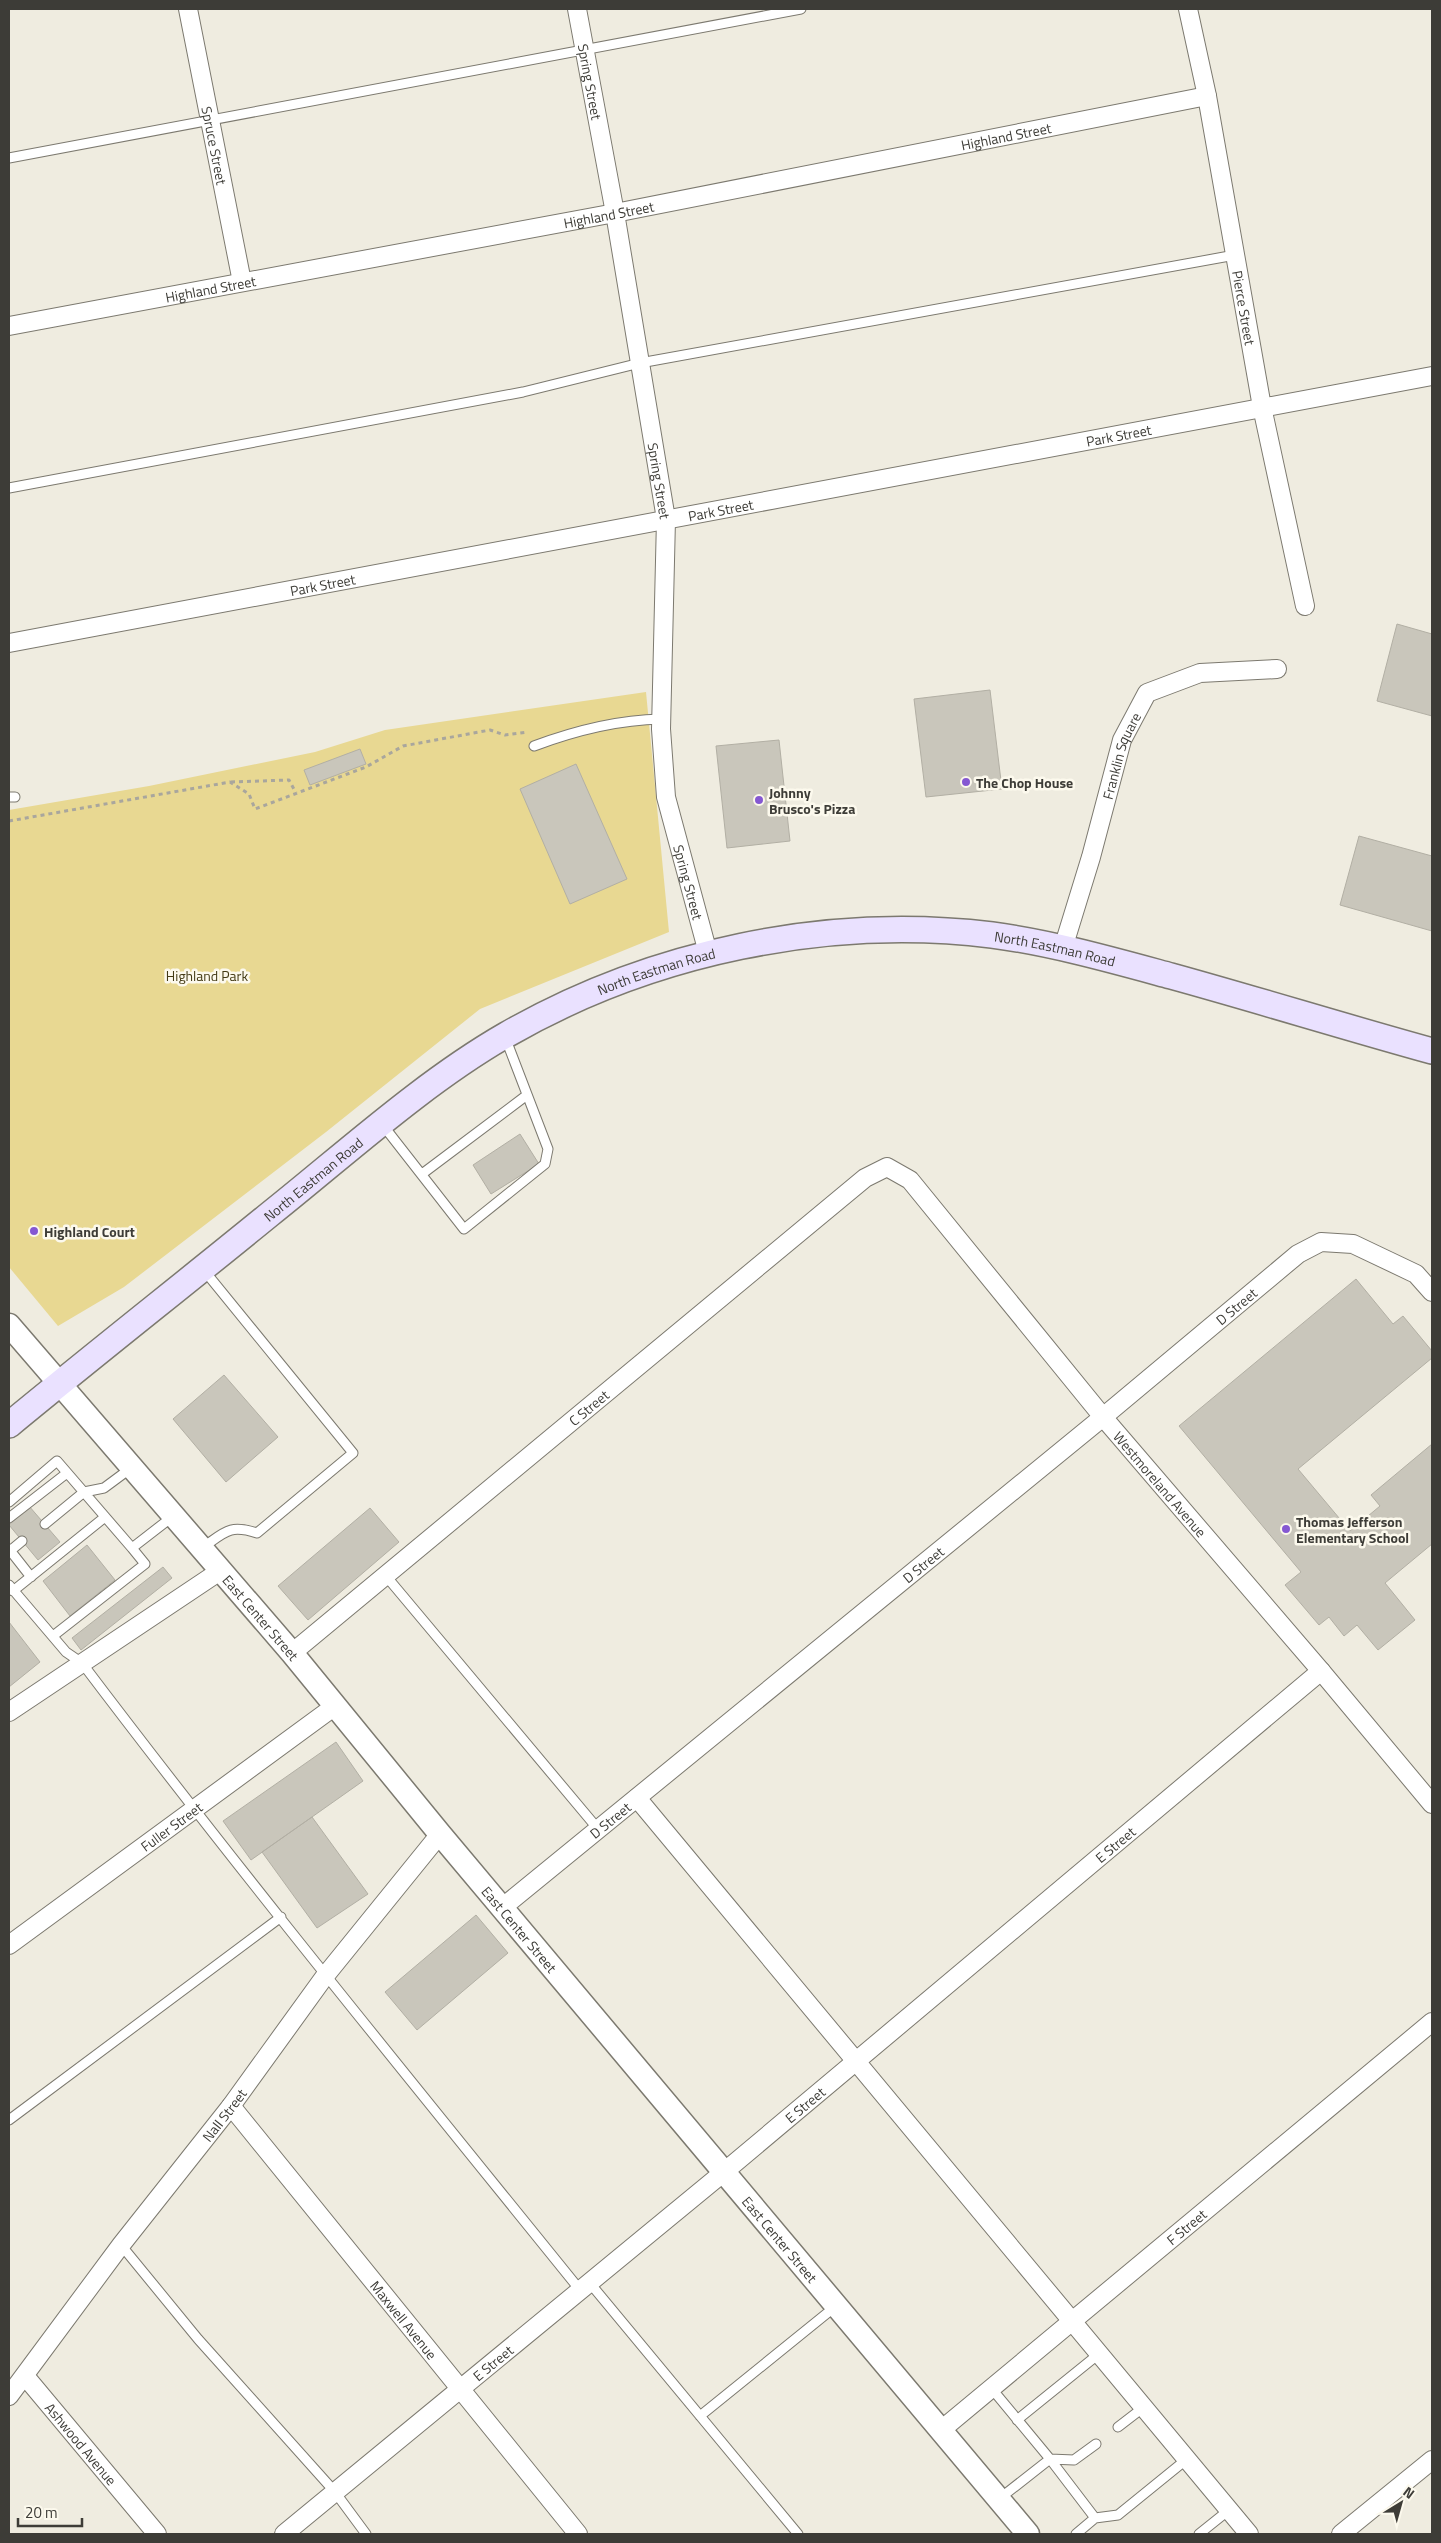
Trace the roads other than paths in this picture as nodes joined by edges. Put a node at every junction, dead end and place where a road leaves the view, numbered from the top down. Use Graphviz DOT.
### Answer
graph roads {
  1 [pos="188,9"];
  2 [pos="577,9"];
  3 [pos="800,9"];
  4 [pos="1188,9"];
  5 [pos="584,49"];
  6 [pos="1207,96"];
  7 [pos="210,119"];
  8 [pos="9,158"];
  9 [pos="615,213"];
  10 [pos="1235,255"];
  11 [pos="242,282"];
  12 [pos="9,326"];
  13 [pos="640,363"];
  14 [pos="1432,376"];
  15 [pos="1262,407"];
  16 [pos="9,488"];
  17 [pos="666,519"];
  18 [pos="1304,606"];
  19 [pos="9,643"];
  20 [pos="1277,669"];
  21 [pos="661,718"];
  22 [pos="534,746"];
  23 [pos="1062,948"];
  24 [pos="708,953"];
  25 [pos="505,1036"];
  26 [pos="1432,1052"];
  27 [pos="527,1095"];
  28 [pos="382,1124"];
  29 [pos="887,1167"];
  30 [pos="422,1174"];
  31 [pos="203,1269"];
  32 [pos="1432,1292"];
  33 [pos="9,1325"];
  34 [pos="58,1385"];
  35 [pos="1103,1417"];
  36 [pos="9,1425"];
  37 [pos="131,1468"];
  38 [pos="67,1472"];
  39 [pos="84,1492"];
  40 [pos="9,1502"];
  41 [pos="105,1517"];
  42 [pos="172,1517"];
  43 [pos="9,1518"];
  44 [pos="45,1524"];
  45 [pos="22,1541"];
  46 [pos="132,1548"];
  47 [pos="201,1549"];
  48 [pos="9,1550"];
  49 [pos="220,1571"];
  50 [pos="386,1576"];
  51 [pos="31,1577"];
  52 [pos="11,1588"];
  53 [pos="53,1636"];
  54 [pos="292,1653"];
  55 [pos="82,1663"];
  56 [pos="1321,1670"];
  57 [pos="335,1706"];
  58 [pos="9,1712"];
  59 [pos="637,1798"];
  60 [pos="1432,1804"];
  61 [pos="194,1810"];
  62 [pos="598,1829"];
  63 [pos="440,1834"];
  64 [pos="503,1907"];
  65 [pos="281,1916"];
  66 [pos="9,1945"];
  67 [pos="325,1976"];
  68 [pos="1432,2022"];
  69 [pos="855,2062"];
  70 [pos="231,2106"];
  71 [pos="9,2120"];
  72 [pos="724,2172"];
  73 [pos="121,2245"];
  74 [pos="585,2286"];
  75 [pos="836,2306"];
  76 [pos="1073,2321"];
  77 [pos="1100,2353"];
  78 [pos="25,2376"];
  79 [pos="992,2388"];
  80 [pos="458,2390"];
  81 [pos="9,2396"];
  82 [pos="1144,2407"];
  83 [pos="700,2416"];
  84 [pos="1017,2420"];
  85 [pos="1118,2427"];
  86 [pos="940,2431"];
  87 [pos="1096,2444"];
  88 [pos="1187,2459"];
  89 [pos="1050,2460"];
  90 [pos="1432,2460"];
  91 [pos="334,2492"];
  92 [pos="999,2500"];
  93 [pos="1229,2510"];
  94 [pos="1095,2518"];
  95 [pos="157,2534"];
  96 [pos="284,2534"];
  97 [pos="366,2534"];
  98 [pos="578,2534"];
  99 [pos="798,2534"];
  100 [pos="1028,2534"];
  101 [pos="1076,2534"];
  102 [pos="1199,2534"];
  103 [pos="1249,2534"];
  104 [pos="1341,2534"];
  1 -- 7 [label="street, Spruce Street"];
  2 -- 5 [label="street, Spring Street"];
  3 -- 5 [label="lane"];
  4 -- 6 [label="street, Pierce Street"];
  5 -- 7 [label="lane"];
  5 -- 9 [label="street, Spring Street"];
  6 -- 9 [label="street, Highland Street"];
  6 -- 10 [label="street, Pierce Street"];
  7 -- 8 [label="lane"];
  7 -- 11 [label="street, Spruce Street"];
  9 -- 11 [label="street, Highland Street"];
  9 -- 13 [label="street, Spring Street"];
  10 -- 13 [label="lane"];
  10 -- 15 [label="street, Pierce Street"];
  11 -- 12 [label="street, Highland Street"];
  13 -- 16 [label="lane"];
  13 -- 17 [label="street, Spring Street"];
  14 -- 15 [label="street, Park Street"];
  15 -- 17 [label="street, Park Street"];
  15 -- 18 [label="street, Pierce Street"];
  17 -- 19 [label="street, Park Street"];
  17 -- 21 [label="street, Spring Street"];
  20 -- 23 [label="street, Franklin Square"];
  21 -- 22 [label="lane"];
  21 -- 24 [label="street, Spring Street"];
  23 -- 24 [label="main road, North Eastman Road"];
  23 -- 26 [label="main road, North Eastman Road"];
  24 -- 25 [label="main road, North Eastman Road"];
  25 -- 27 [label="lane"];
  25 -- 28 [label="main road, North Eastman Road"];
  27 -- 30 [label="lane"];
  27 -- 30 [label="lane"];
  28 -- 30 [label="lane"];
  28 -- 31 [label="main road, North Eastman Road"];
  29 -- 35 [label="street, Westmoreland Avenue"];
  29 -- 50 [label="street, C Street"];
  31 -- 34 [label="main road, North Eastman Road"];
  31 -- 47 [label="lane"];
  32 -- 35 [label="street, D Street"];
  33 -- 34 [label="street, East Center Street"];
  34 -- 36 [label="main road, North Eastman Road"];
  34 -- 37 [label="street, East Center Street"];
  35 -- 56 [label="street, Westmoreland Avenue"];
  35 -- 59 [label="street, D Street"];
  37 -- 39 [label="lane"];
  37 -- 42 [label="street, East Center Street"];
  38 -- 39 [label="lane"];
  38 -- 40 [label="lane"];
  38 -- 43 [label="lane"];
  39 -- 41 [label="lane"];
  39 -- 44 [label="lane"];
  41 -- 46 [label="lane"];
  41 -- 51 [label="lane"];
  42 -- 46 [label="lane"];
  42 -- 47 [label="street, East Center Street"];
  45 -- 48 [label="lane"];
  46 -- 53 [label="lane"];
  47 -- 49 [label="street, East Center Street"];
  48 -- 51 [label="lane"];
  49 -- 54 [label="street, East Center Street"];
  49 -- 55 [label="street"];
  50 -- 54 [label="street, C Street"];
  50 -- 62 [label="lane"];
  51 -- 52 [label="lane"];
  52 -- 53 [label="lane"];
  53 -- 55 [label="lane"];
  54 -- 57 [label="street, East Center Street"];
  55 -- 58 [label="street"];
  55 -- 61 [label="lane"];
  56 -- 60 [label="street, Westmoreland Avenue"];
  56 -- 69 [label="street, E Street"];
  57 -- 61 [label="street, Fuller Street"];
  57 -- 63 [label="street, East Center Street"];
  59 -- 62 [label="street, D Street"];
  59 -- 69 [label="street"];
  61 -- 65 [label="lane"];
  61 -- 66 [label="street, Fuller Street"];
  62 -- 64 [label="street, D Street"];
  63 -- 64 [label="street, East Center Street"];
  63 -- 67 [label="street, Nall Street"];
  64 -- 72 [label="street, East Center Street"];
  65 -- 67 [label="lane"];
  65 -- 71 [label="lane"];
  67 -- 70 [label="street, Nall Street"];
  67 -- 74 [label="lane"];
  68 -- 76 [label="street, F Street"];
  69 -- 72 [label="street, E Street"];
  69 -- 76 [label="street"];
  70 -- 73 [label="street, Nall Street"];
  70 -- 80 [label="street, Maxwell Avenue"];
  72 -- 74 [label="street, E Street"];
  72 -- 75 [label="street, East Center Street"];
  73 -- 78 [label="street, Nall Street"];
  73 -- 91 [label="lane"];
  74 -- 80 [label="street, E Street"];
  74 -- 83 [label="lane"];
  75 -- 83 [label="lane"];
  75 -- 86 [label="street, East Center Street"];
  76 -- 77 [label="street"];
  76 -- 79 [label="street, F Street"];
  77 -- 82 [label="street"];
  77 -- 84 [label="lane"];
  78 -- 81 [label="street, Nall Street"];
  78 -- 95 [label="street, Ashwood Avenue"];
  79 -- 84 [label="lane"];
  79 -- 86 [label="street, F Street"];
  80 -- 91 [label="street, E Street"];
  80 -- 98 [label="street, Maxwell Avenue"];
  82 -- 85 [label="lane"];
  82 -- 88 [label="street"];
  83 -- 99 [label="lane"];
  84 -- 89 [label="lane"];
  86 -- 92 [label="street, East Center Street"];
  87 -- 89 [label="lane"];
  88 -- 93 [label="street"];
  88 -- 94 [label="lane"];
  89 -- 92 [label="lane"];
  89 -- 94 [label="lane"];
  90 -- 104 [label="street"];
  91 -- 96 [label="street, E Street"];
  91 -- 97 [label="lane"];
  92 -- 100 [label="street, East Center Street"];
  93 -- 102 [label="lane"];
  93 -- 103 [label="street"];
  94 -- 101 [label="lane"];
}
